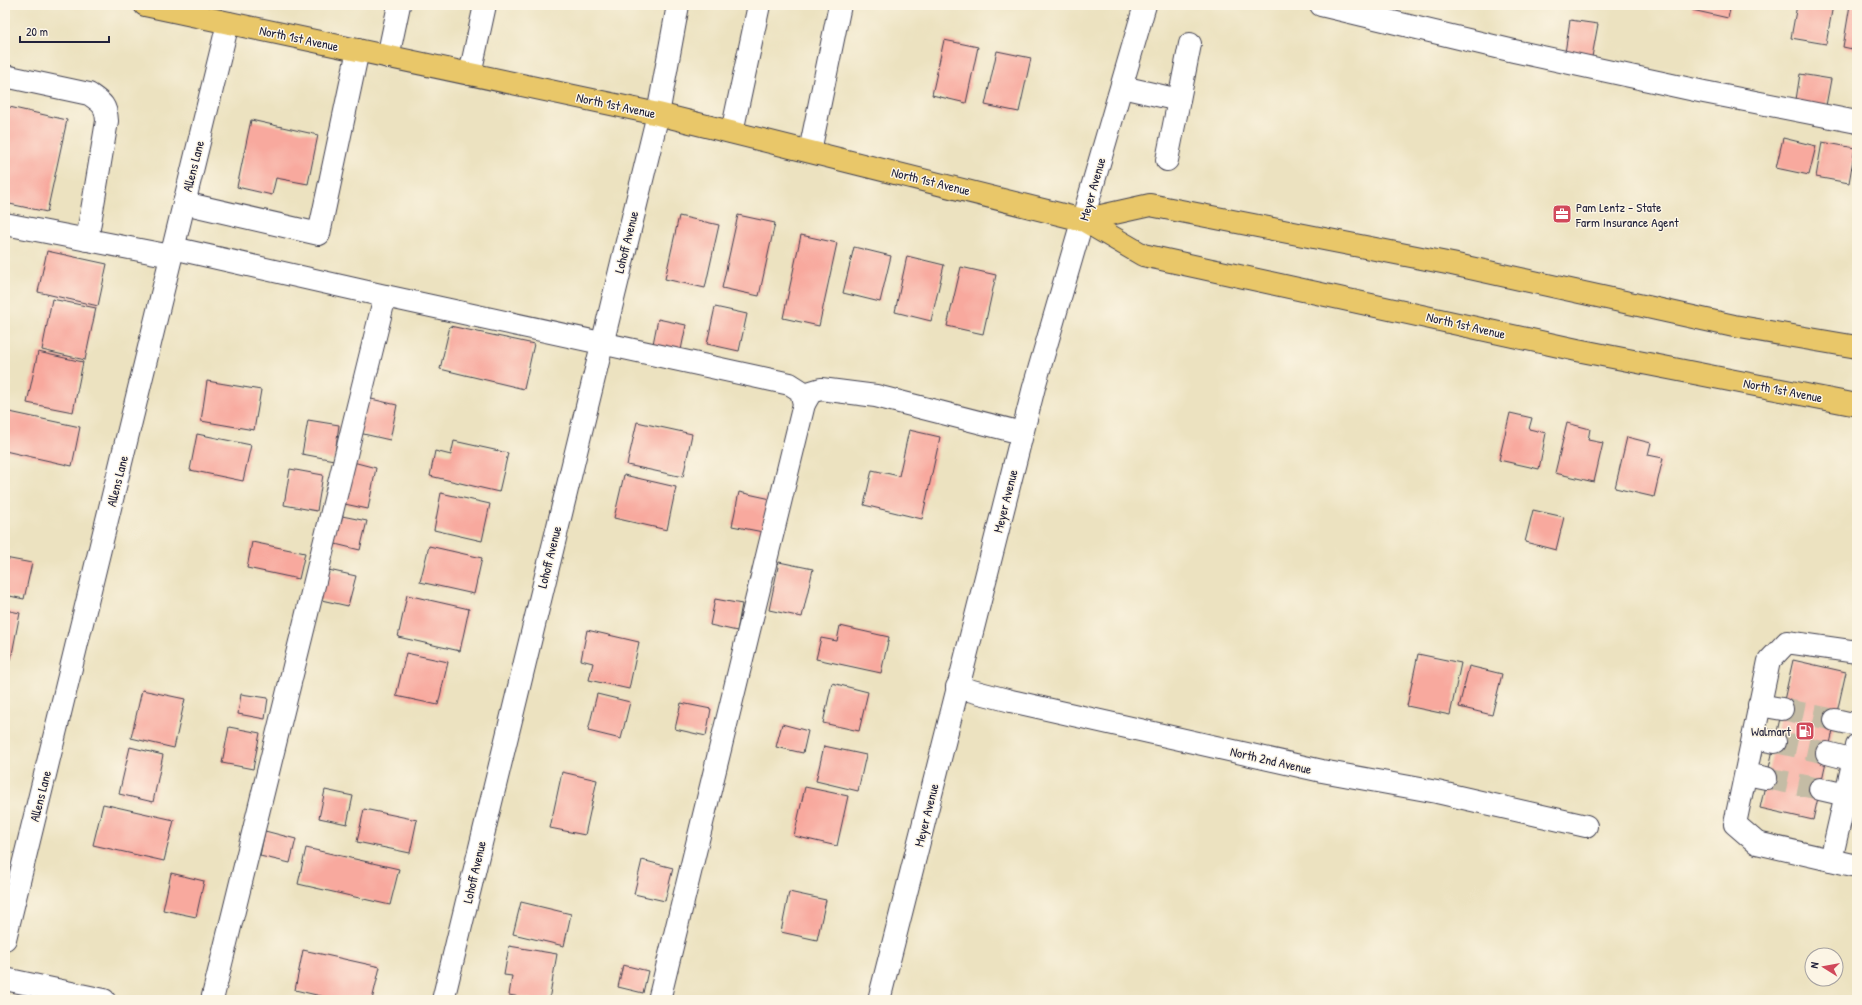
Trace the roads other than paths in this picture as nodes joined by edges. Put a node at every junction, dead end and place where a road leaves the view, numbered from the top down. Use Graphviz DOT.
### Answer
graph roads {
  1 [pos="146,5"];
  2 [pos="399,5"];
  3 [pos="485,5"];
  4 [pos="678,5"];
  5 [pos="759,5"];
  6 [pos="840,5"];
  7 [pos="1144,5"];
  8 [pos="1320,5"];
  9 [pos="228,23"];
  10 [pos="1190,44"];
  11 [pos="358,50"];
  12 [pos="388,57"];
  13 [pos="470,74"];
  14 [pos="5,76"];
  15 [pos="1122,87"];
  16 [pos="1179,100"];
  17 [pos="658,114"];
  18 [pos="1857,122"];
  19 [pos="732,132"];
  20 [pos="810,151"];
  21 [pos="1167,160"];
  22 [pos="184,203"];
  23 [pos="1083,220"];
  24 [pos="5,224"];
  25 [pos="86,240"];
  26 [pos="172,252"];
  27 [pos="385,296"];
  28 [pos="602,342"];
  29 [pos="1857,347"];
  30 [pos="804,404"];
  31 [pos="1857,405"];
  32 [pos="1022,433"];
  33 [pos="1857,652"];
  34 [pos="958,687"];
  35 [pos="1760,705"];
  36 [pos="1782,710"];
  37 [pos="1835,720"];
  38 [pos="1857,725"];
  39 [pos="1753,738"];
  40 [pos="1775,742"];
  41 [pos="1827,753"];
  42 [pos="1856,753"];
  43 [pos="1820,790"];
  44 [pos="1846,795"];
  45 [pos="1586,826"];
  46 [pos="1831,860"];
  47 [pos="1857,866"];
  48 [pos="6,932"];
  49 [pos="5,979"];
  50 [pos="104,1000"];
  51 [pos="212,1000"];
  52 [pos="443,1000"];
  53 [pos="659,1000"];
  54 [pos="879,1000"];
  1 -- 9 [label="main road, North 1st Avenue"];
  2 -- 12 [label="street"];
  3 -- 13 [label="street"];
  4 -- 17 [label="street, Lohoff Avenue"];
  5 -- 19 [label="street"];
  6 -- 20 [label="street"];
  7 -- 15 [label="street, Meyer Avenue"];
  8 -- 18 [label="street"];
  9 -- 11 [label="main road, North 1st Avenue"];
  9 -- 22 [label="street, Allens Lane"];
  10 -- 16 [label="street"];
  11 -- 12 [label="main road, North 1st Avenue"];
  11 -- 22 [label="street"];
  12 -- 13 [label="main road, North 1st Avenue"];
  13 -- 17 [label="main road, North 1st Avenue"];
  14 -- 25 [label="street"];
  15 -- 16 [label="street"];
  15 -- 23 [label="street, Meyer Avenue"];
  16 -- 21 [label="street"];
  17 -- 19 [label="main road, North 1st Avenue"];
  17 -- 28 [label="street, Lohoff Avenue"];
  19 -- 20 [label="main road, North 1st Avenue"];
  20 -- 23 [label="main road, North 1st Avenue"];
  22 -- 26 [label="street, Allens Lane"];
  23 -- 29 [label="main road, North 1st Avenue"];
  23 -- 31 [label="main road, North 1st Avenue"];
  23 -- 32 [label="street, Meyer Avenue"];
  24 -- 25 [label="street"];
  25 -- 26 [label="street"];
  26 -- 27 [label="street"];
  26 -- 48 [label="street, Allens Lane"];
  27 -- 28 [label="street"];
  27 -- 51 [label="street"];
  28 -- 30 [label="street"];
  28 -- 52 [label="street, Lohoff Avenue"];
  30 -- 32 [label="street"];
  30 -- 53 [label="street"];
  32 -- 34 [label="street, Meyer Avenue"];
  33 -- 35 [label="street"];
  34 -- 45 [label="street, North 2nd Avenue"];
  34 -- 54 [label="street, Meyer Avenue"];
  35 -- 36 [label="street"];
  35 -- 39 [label="street"];
  37 -- 38 [label="street"];
  39 -- 40 [label="street"];
  39 -- 46 [label="street"];
  41 -- 42 [label="street"];
  42 -- 44 [label="street"];
  43 -- 44 [label="street"];
  44 -- 46 [label="street"];
  46 -- 47 [label="street"];
  49 -- 50 [label="street"];
}
